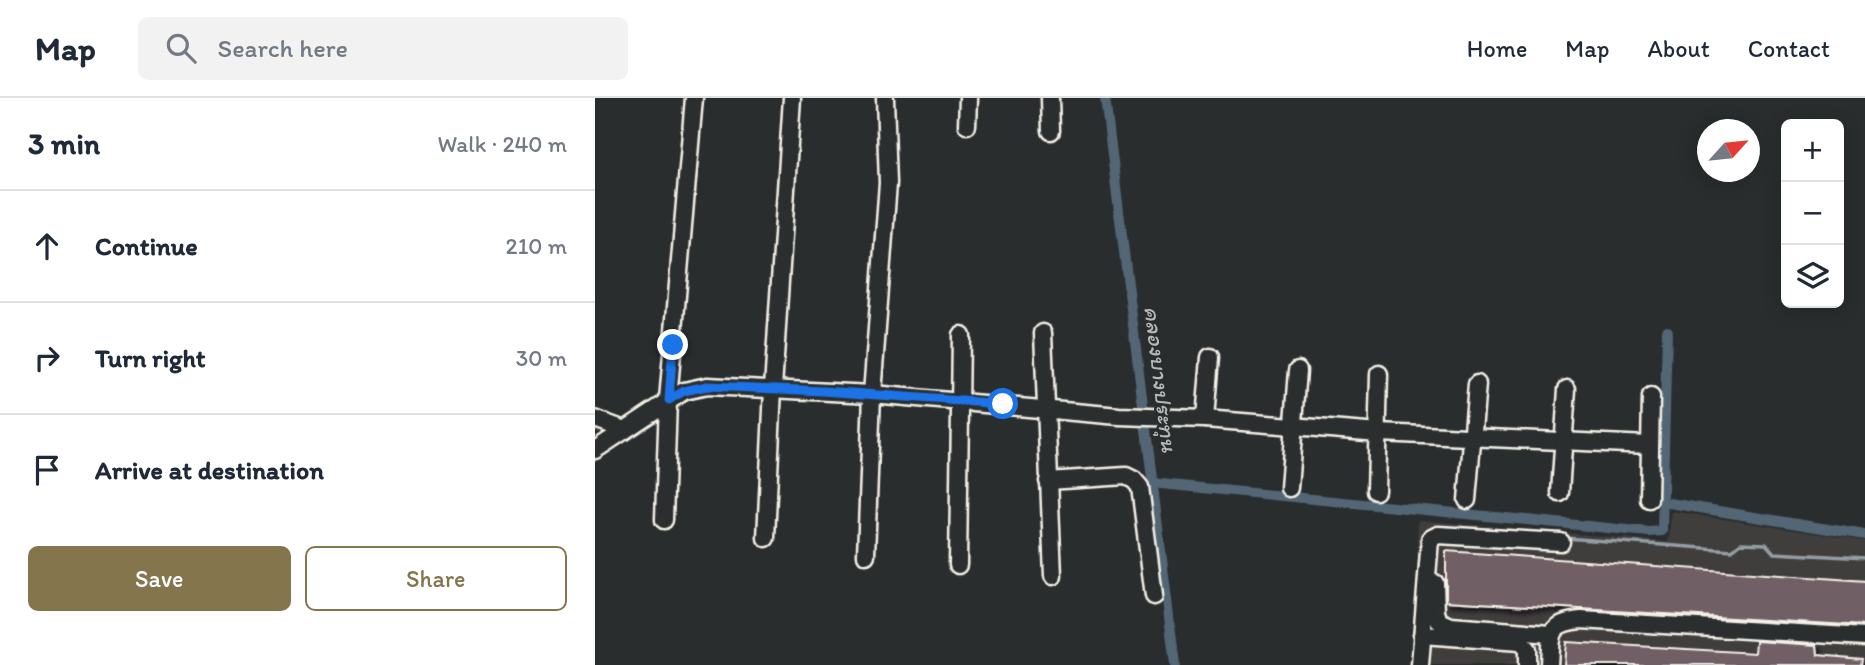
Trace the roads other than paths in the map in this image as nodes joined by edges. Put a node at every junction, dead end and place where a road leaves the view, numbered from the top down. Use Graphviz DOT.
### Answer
graph roads {
  1 [pos="694,98"];
  2 [pos="792,98"];
  3 [pos="885,98"];
  4 [pos="968,98"];
  5 [pos="1050,98"];
  6 [pos="967,125"];
  7 [pos="1051,131"];
  8 [pos="1042,333"];
  9 [pos="961,335"];
  10 [pos="1210,357"];
  11 [pos="1298,370"];
  12 [pos="1379,374"];
  13 [pos="1477,384"];
  14 [pos="773,388"];
  15 [pos="1567,389"];
  16 [pos="872,394"];
  17 [pos="1651,397"];
  18 [pos="669,400"];
  19 [pos="960,401"];
  20 [pos="1045,408"];
  21 [pos="595,419"];
  22 [pos="1205,419"];
  23 [pos="1293,428"];
  24 [pos="625,430"];
  25 [pos="1379,433"];
  26 [pos="1472,437"];
  27 [pos="1562,441"];
  28 [pos="1649,445"];
  29 [pos="595,450"];
  30 [pos="1048,481"];
  31 [pos="1289,488"];
  32 [pos="1376,491"];
  33 [pos="1560,493"];
  34 [pos="1649,499"];
  35 [pos="1467,500"];
  36 [pos="664,520"];
  37 [pos="766,538"];
  38 [pos="1561,542"];
  39 [pos="866,555"];
  40 [pos="1434,562"];
  41 [pos="958,565"];
  42 [pos="1053,576"];
  43 [pos="1154,596"];
  44 [pos="1551,634"];
  45 [pos="1422,635"];
  46 [pos="1865,637"];
  47 [pos="1420,665"];
  48 [pos="1527,665"];
  49 [pos="1549,665"];
  1 -- 18 [label="street"];
  2 -- 14 [label="street"];
  3 -- 16 [label="street"];
  4 -- 6 [label="street"];
  5 -- 7 [label="street"];
  8 -- 20 [label="street"];
  9 -- 19 [label="street"];
  10 -- 22 [label="street"];
  11 -- 23 [label="street"];
  12 -- 25 [label="street"];
  13 -- 26 [label="street"];
  14 -- 16 [label="street"];
  14 -- 18 [label="street"];
  14 -- 37 [label="street"];
  15 -- 27 [label="street"];
  16 -- 19 [label="street"];
  16 -- 39 [label="street"];
  17 -- 28 [label="street"];
  18 -- 24 [label="street"];
  18 -- 36 [label="street"];
  19 -- 20 [label="street"];
  19 -- 41 [label="street"];
  20 -- 22 [label="street"];
  20 -- 30 [label="street"];
  21 -- 24 [label="street"];
  22 -- 23 [label="street"];
  23 -- 25 [label="street"];
  23 -- 31 [label="street"];
  24 -- 29 [label="street"];
  25 -- 26 [label="street"];
  25 -- 32 [label="street"];
  26 -- 27 [label="street"];
  26 -- 35 [label="street"];
  27 -- 28 [label="street"];
  27 -- 33 [label="street"];
  28 -- 34 [label="street"];
  30 -- 42 [label="street"];
  30 -- 43 [label="street"];
  38 -- 45 [label="street"];
  40 -- 44 [label="street"];
  44 -- 46 [label="street"];
  44 -- 49 [label="street"];
  45 -- 47 [label="street"];
  45 -- 48 [label="street"];
}
